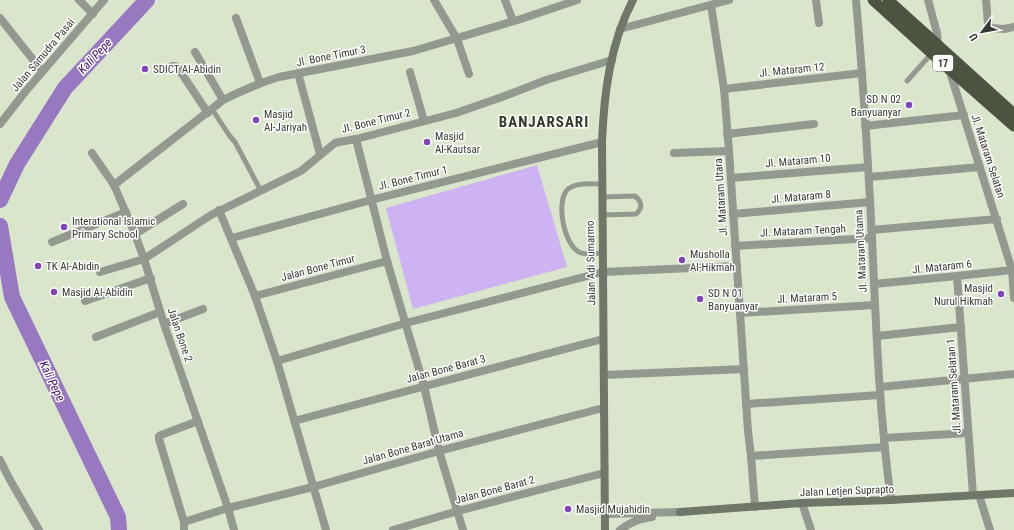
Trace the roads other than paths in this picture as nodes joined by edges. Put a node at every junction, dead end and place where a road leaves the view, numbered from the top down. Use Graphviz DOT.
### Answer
graph roads {
  1 [pos="79,0"];
  2 [pos="104,0"];
  3 [pos="434,0"];
  4 [pos="505,0"];
  5 [pos="577,0"];
  6 [pos="633,0"];
  7 [pos="729,0"];
  8 [pos="816,0"];
  9 [pos="856,0"];
  10 [pos="874,0"];
  11 [pos="888,0"];
  12 [pos="928,0"];
  13 [pos="986,0"];
  14 [pos="711,5"];
  15 [pos="93,14"];
  16 [pos="0,18"];
  17 [pos="236,18"];
  18 [pos="513,21"];
  19 [pos="819,23"];
  20 [pos="1014,28"];
  21 [pos="620,29"];
  22 [pos="456,39"];
  23 [pos="938,51"];
  24 [pos="195,52"];
  25 [pos="612,60"];
  26 [pos="949,68"];
  27 [pos="166,70"];
  28 [pos="42,72"];
  29 [pos="410,72"];
  30 [pos="298,73"];
  31 [pos="862,73"];
  32 [pos="469,74"];
  33 [pos="907,82"];
  34 [pos="260,83"];
  35 [pos="724,88"];
  36 [pos="223,100"];
  37 [pos="210,111"];
  38 [pos="1014,114"];
  39 [pos="964,115"];
  40 [pos="424,121"];
  41 [pos="0,124"];
  42 [pos="814,124"];
  43 [pos="865,126"];
  44 [pos="1014,126"];
  45 [pos="727,134"];
  46 [pos="356,139"];
  47 [pos="602,142"];
  48 [pos="729,151"];
  49 [pos="92,153"];
  50 [pos="674,153"];
  51 [pos="320,154"];
  52 [pos="868,167"];
  53 [pos="980,167"];
  54 [pos="868,177"];
  55 [pos="731,178"];
  56 [pos="601,184"];
  57 [pos="114,185"];
  58 [pos="261,191"];
  59 [pos="602,197"];
  60 [pos="371,200"];
  61 [pos="870,202"];
  62 [pos="183,204"];
  63 [pos="219,210"];
  64 [pos="126,212"];
  65 [pos="733,214"];
  66 [pos="602,215"];
  67 [pos="997,219"];
  68 [pos="135,234"];
  69 [pos="872,234"];
  70 [pos="232,238"];
  71 [pos="52,242"];
  72 [pos="735,246"];
  73 [pos="602,253"];
  74 [pos="144,259"];
  75 [pos="387,261"];
  76 [pos="737,266"];
  77 [pos="1012,270"];
  78 [pos="100,272"];
  79 [pos="603,272"];
  80 [pos="957,276"];
  81 [pos="150,278"];
  82 [pos="874,284"];
  83 [pos="255,296"];
  84 [pos="1014,298"];
  85 [pos="85,301"];
  86 [pos="875,305"];
  87 [pos="203,310"];
  88 [pos="160,312"];
  89 [pos="740,313"];
  90 [pos="406,323"];
  91 [pos="164,324"];
  92 [pos="961,327"];
  93 [pos="877,336"];
  94 [pos="96,337"];
  95 [pos="603,339"];
  96 [pos="276,361"];
  97 [pos="744,369"];
  98 [pos="1014,374"];
  99 [pos="604,375"];
  100 [pos="964,379"];
  101 [pos="424,386"];
  102 [pos="880,387"];
  103 [pos="880,395"];
  104 [pos="746,404"];
  105 [pos="603,408"];
  106 [pos="198,421"];
  107 [pos="294,421"];
  108 [pos="968,433"];
  109 [pos="884,438"];
  110 [pos="885,447"];
  111 [pos="439,451"];
  112 [pos="751,456"];
  113 [pos="0,460"];
  114 [pos="604,473"];
  115 [pos="3,474"];
  116 [pos="313,487"];
  117 [pos="1014,493"];
  118 [pos="976,495"];
  119 [pos="891,500"];
  120 [pos="802,503"];
  121 [pos="754,507"];
  122 [pos="228,508"];
  123 [pos="458,512"];
  124 [pos="680,512"];
  125 [pos="605,514"];
  126 [pos="184,526"];
  127 [pos="38,530"];
  128 [pos="234,530"];
  129 [pos="326,530"];
  130 [pos="393,530"];
  131 [pos="463,530"];
  132 [pos="605,530"];
  133 [pos="620,530"];
  134 [pos="810,530"];
  135 [pos="990,530"];
  1 -- 15 [label="street"];
  2 -- 15 [label="street, Jalan Samudra Pasai"];
  3 -- 22 [label="street"];
  4 -- 18 [label="street"];
  5 -- 18 [label="street, Jl. Bone Timur 3"];
  6 -- 21 [label="main road, Jalan Adi Sumarmo"];
  7 -- 14 [label="street"];
  8 -- 19 [label="street"];
  9 -- 31 [label="street, Jl. Mataram Utama"];
  10 -- 23 [label="highway, 17"];
  11 -- 23 [label="highway, 17"];
  12 -- 23 [label="street"];
  13 -- 20 [label="street"];
  14 -- 21 [label="street"];
  14 -- 35 [label="street, Jl. Mataram Utara"];
  15 -- 28 [label="street, Jalan Samudra Pasai"];
  16 -- 28 [label="street"];
  17 -- 34 [label="street"];
  18 -- 22 [label="street, Jl. Bone Timur 3"];
  21 -- 25 [label="main road, Jalan Adi Sumarmo"];
  22 -- 30 [label="street, Jl. Bone Timur 3"];
  22 -- 32 [label="street"];
  23 -- 26 [label="highway, 17"];
  23 -- 33 [label="lane"];
  23 -- 38 [label="highway, 17"];
  24 -- 36 [label="street"];
  25 -- 40 [label="street, Jl. Bone Timur 2"];
  25 -- 47 [label="main road, Jalan Adi Sumarmo"];
  26 -- 39 [label="street, Jl. Mataram Selatan"];
  26 -- 44 [label="highway, 17"];
  27 -- 37 [label="street"];
  28 -- 41 [label="street, Jalan Samudra Pasai"];
  29 -- 40 [label="street"];
  30 -- 34 [label="street, Jl. Bone Timur 3"];
  30 -- 51 [label="street"];
  31 -- 35 [label="street, Jl. Mataram 12"];
  31 -- 43 [label="street, Jl. Mataram Utama"];
  34 -- 36 [label="street, Jl. Bone Timur 3"];
  35 -- 45 [label="street, Jl. Mataram Utara"];
  36 -- 37 [label="street, Jl. Bone Timur 3"];
  37 -- 57 [label="street, Jl. Bone Timur 3"];
  37 -- 58 [label="lane"];
  39 -- 43 [label="street"];
  39 -- 53 [label="street, Jl. Mataram Selatan"];
  40 -- 46 [label="street, Jl. Bone Timur 2"];
  42 -- 45 [label="street"];
  43 -- 52 [label="street, Jl. Mataram Utama"];
  45 -- 48 [label="street, Jl. Mataram Utara"];
  46 -- 51 [label="street, Jl. Bone Timur 2"];
  46 -- 60 [label="street"];
  47 -- 56 [label="main road, Jalan Adi Sumarmo"];
  47 -- 60 [label="street, Jl. Bone Timur 1"];
  48 -- 50 [label="street"];
  48 -- 55 [label="street, Jl. Mataram Utara"];
  49 -- 57 [label="street, Jalan Bone 2"];
  51 -- 58 [label="street, Jl. Bone Timur 2"];
  52 -- 54 [label="street, Jl. Mataram Utama"];
  52 -- 55 [label="street, Jl. Mataram 10"];
  53 -- 54 [label="street"];
  53 -- 67 [label="street, Jl. Mataram Selatan"];
  54 -- 61 [label="street, Jl. Mataram Utama"];
  55 -- 65 [label="street, Jl. Mataram Utara"];
  56 -- 59 [label="main road, Jalan Adi Sumarmo"];
  56 -- 73 [label="lane"];
  57 -- 64 [label="street, Jalan Bone 2"];
  58 -- 63 [label="street, Jl. Bone Timur 2"];
  59 -- 66 [label="main road, Jalan Adi Sumarmo"];
  59 -- 66 [label="lane"];
  60 -- 70 [label="street, Jl. Bone Timur 1"];
  60 -- 75 [label="street"];
  61 -- 65 [label="street, Jl. Mataram 8"];
  61 -- 69 [label="street, Jl. Mataram Utama"];
  62 -- 68 [label="street"];
  63 -- 70 [label="street"];
  63 -- 74 [label="street, Jl. Bone Timur 2"];
  64 -- 68 [label="street, Jalan Bone 2"];
  64 -- 71 [label="street"];
  65 -- 72 [label="street, Jl. Mataram Utara"];
  66 -- 73 [label="main road, Jalan Adi Sumarmo"];
  67 -- 69 [label="street, Jl. Mataram Tengah"];
  67 -- 77 [label="street, Jl. Mataram Selatan"];
  68 -- 74 [label="street, Jalan Bone 2"];
  69 -- 72 [label="street, Jl. Mataram Tengah"];
  69 -- 82 [label="street, Jl. Mataram Utama"];
  70 -- 83 [label="street"];
  72 -- 76 [label="street, Jl. Mataram Utara"];
  73 -- 79 [label="main road, Jalan Adi Sumarmo"];
  74 -- 78 [label="street, Jl. Bone Timur 2"];
  74 -- 81 [label="street, Jalan Bone 2"];
  75 -- 83 [label="street, Jalan Bone Timur"];
  75 -- 90 [label="street"];
  76 -- 79 [label="street"];
  76 -- 89 [label="street, Jl. Mataram Utara"];
  77 -- 80 [label="street, Jl. Mataram 6"];
  77 -- 84 [label="street, Jl. Mataram Selatan"];
  79 -- 90 [label="street"];
  79 -- 95 [label="main road, Jalan Adi Sumarmo"];
  80 -- 82 [label="street, Jl. Mataram 6"];
  80 -- 92 [label="street, Jl. Mataram Selatan 1"];
  81 -- 85 [label="street"];
  81 -- 88 [label="street, Jalan Bone 2"];
  82 -- 86 [label="street, Jl. Mataram Utama"];
  83 -- 96 [label="street"];
  86 -- 89 [label="street, Jl. Mataram 5"];
  86 -- 93 [label="street, Jl. Mataram Utama"];
  87 -- 91 [label="street"];
  88 -- 91 [label="street, Jalan Bone 2"];
  88 -- 94 [label="street"];
  89 -- 97 [label="street, Jl. Mataram Utara"];
  90 -- 96 [label="street"];
  90 -- 101 [label="street"];
  91 -- 106 [label="street, Jalan Bone 2"];
  92 -- 93 [label="street"];
  92 -- 100 [label="street, Jl. Mataram Selatan 1"];
  93 -- 102 [label="street, Jl. Mataram Utama"];
  95 -- 99 [label="main road, Jalan Adi Sumarmo"];
  95 -- 101 [label="street, Jalan Bone Barat 3"];
  96 -- 107 [label="street"];
  97 -- 99 [label="street"];
  97 -- 104 [label="street, Jl. Mataram Utara"];
  98 -- 100 [label="street"];
  99 -- 105 [label="main road, Jalan Adi Sumarmo"];
  100 -- 102 [label="street"];
  100 -- 108 [label="street, Jl. Mataram Selatan 1"];
  101 -- 107 [label="street, Jalan Bone Barat 3"];
  101 -- 111 [label="street"];
  102 -- 103 [label="street, Jl. Mataram Utama"];
  103 -- 104 [label="street"];
  103 -- 109 [label="street, Jl. Mataram Utama"];
  104 -- 112 [label="street, Jl. Mataram Utara"];
  105 -- 111 [label="street, Jalan Bone Barat Utama"];
  105 -- 114 [label="main road, Jalan Adi Sumarmo"];
  106 -- 122 [label="street, Jalan Bone 2"];
  106 -- 126 [label="street"];
  107 -- 116 [label="street"];
  108 -- 109 [label="street"];
  108 -- 118 [label="street, Jl. Mataram Selatan 1"];
  109 -- 110 [label="street, Jl. Mataram Utama"];
  110 -- 112 [label="street"];
  110 -- 119 [label="street, Jl. Mataram Utama"];
  111 -- 116 [label="street, Jalan Bone Barat Utama"];
  111 -- 123 [label="street"];
  112 -- 121 [label="street, Jl. Mataram Utara"];
  113 -- 115 [label="street"];
  114 -- 123 [label="street, Jalan Bone Barat 2"];
  114 -- 125 [label="main road, Jalan Adi Sumarmo"];
  115 -- 127 [label="street"];
  116 -- 122 [label="street, Jalan Bone Barat Utama"];
  116 -- 129 [label="street"];
  117 -- 118 [label="main road, Jalan Letjen Suprapto"];
  118 -- 119 [label="main road, Jalan Letjen Suprapto"];
  118 -- 135 [label="street, Jl. Mataram Selatan 1"];
  119 -- 120 [label="main road, Jalan Letjen Suprapto"];
  120 -- 121 [label="main road, Jalan Letjen Suprapto"];
  120 -- 134 [label="street"];
  121 -- 124 [label="main road, Jalan Letjen Suprapto"];
  122 -- 126 [label="street, Jalan Bone Barat Utama"];
  122 -- 128 [label="street, Jalan Bone 2"];
  123 -- 130 [label="street, Jalan Bone Barat 2"];
  123 -- 131 [label="street"];
  124 -- 125 [label="street"];
  124 -- 133 [label="street"];
  125 -- 132 [label="main road, Jalan Adi Sumarmo"];
}
